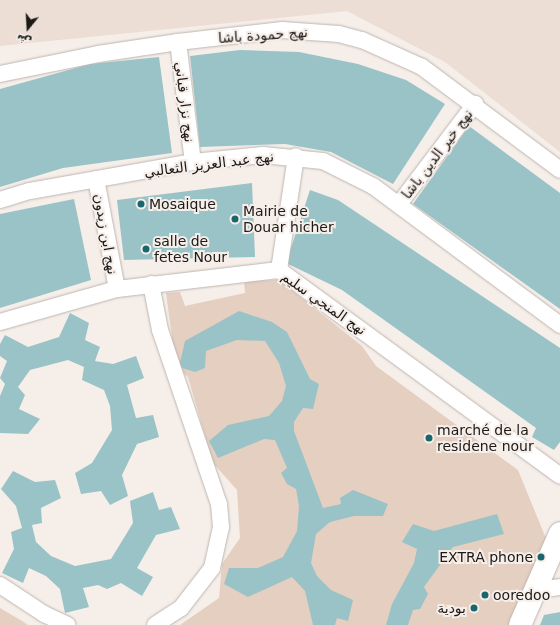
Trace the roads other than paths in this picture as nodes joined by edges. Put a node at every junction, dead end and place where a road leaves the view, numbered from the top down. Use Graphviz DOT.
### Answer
graph roads {
  1 [pos="178,42"];
  2 [pos="0,74"];
  3 [pos="475,104"];
  4 [pos="296,156"];
  5 [pos="193,162"];
  6 [pos="560,170"];
  7 [pos="96,179"];
  8 [pos="0,200"];
  9 [pos="399,204"];
  10 [pos="279,270"];
  11 [pos="151,284"];
  12 [pos="116,289"];
  13 [pos="0,322"];
  14 [pos="560,325"];
  15 [pos="560,476"];
  16 [pos="560,533"];
  17 [pos="0,585"];
  18 [pos="560,587"];
  19 [pos="536,590"];
  20 [pos="68,625"];
  21 [pos="155,625"];
  22 [pos="520,625"];
  1 -- 2 [label="street, نهج حمودة باشا"];
  1 -- 3 [label="street, نهج حمودة باشا"];
  1 -- 5 [label="street, نهج نزار قباني"];
  3 -- 6 [label="street, نهج حمودة باشا"];
  3 -- 9 [label="street, نهج خير الدين باشا"];
  4 -- 5 [label="street, نهج عبد العزيز الثعالبي"];
  4 -- 9 [label="street, نهج عبد العزيز الثعالبي"];
  4 -- 10 [label="street"];
  5 -- 7 [label="street, نهج عبد العزيز الثعالبي"];
  7 -- 8 [label="street, نهج عبد العزيز الثعالبي"];
  7 -- 12 [label="street, نهج ابن زيدون"];
  9 -- 14 [label="street, نهج عبد العزيز الثعالبي"];
  10 -- 11 [label="street, نهج المنجي سليم"];
  10 -- 15 [label="street, نهج المنجي سليم"];
  11 -- 12 [label="street, نهج المنجي سليم"];
  11 -- 21 [label="street"];
  12 -- 13 [label="street, نهج المنجي سليم"];
  16 -- 19 [label="street"];
  17 -- 20 [label="street"];
  18 -- 19 [label="street"];
  19 -- 22 [label="street"];
}
